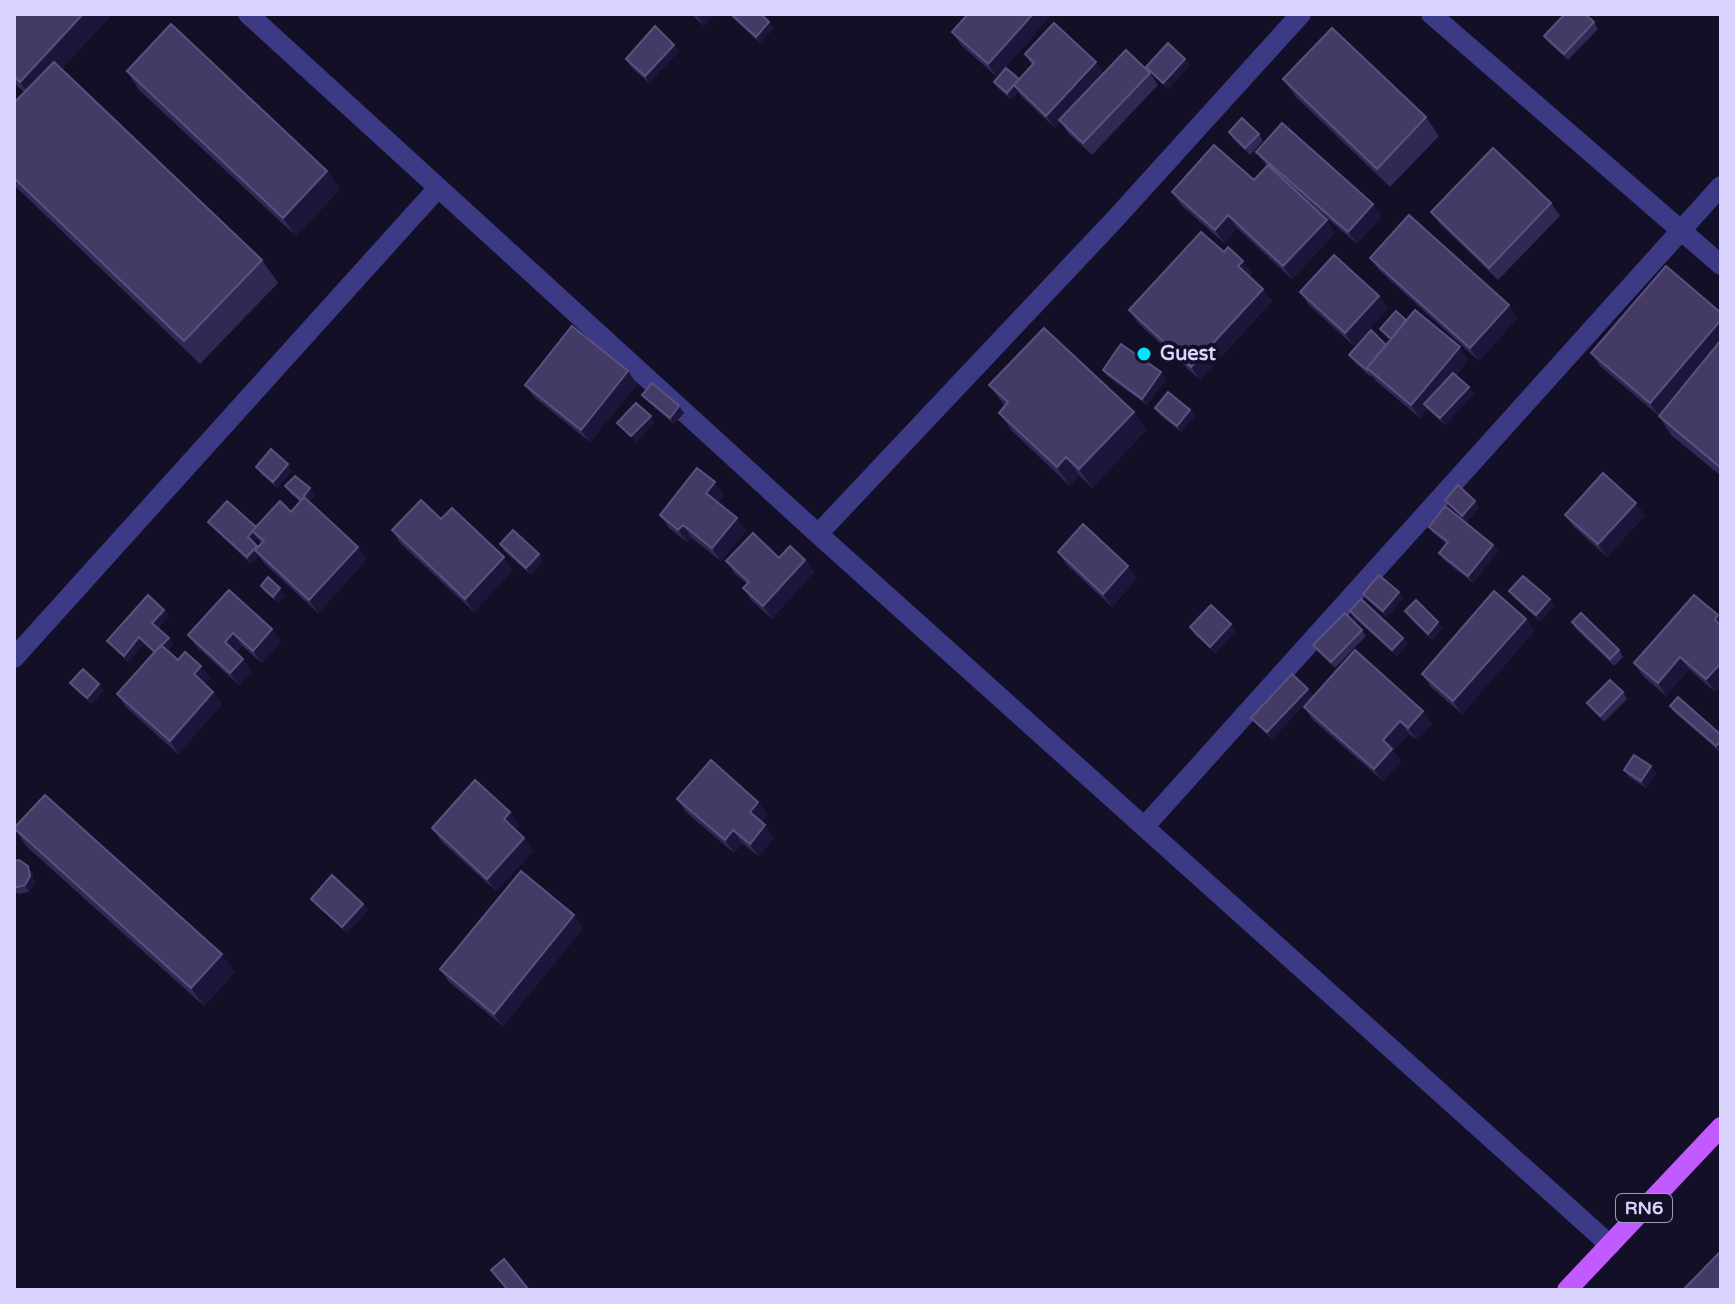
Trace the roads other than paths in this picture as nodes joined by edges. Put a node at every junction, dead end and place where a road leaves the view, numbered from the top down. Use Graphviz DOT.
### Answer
graph roads {
  1 [pos="248,14"];
  2 [pos="1301,14"];
  3 [pos="1431,14"];
  4 [pos="1721,186"];
  5 [pos="438,188"];
  6 [pos="1681,231"];
  7 [pos="1721,265"];
  8 [pos="818,534"];
  9 [pos="14,658"];
  10 [pos="1144,827"];
  11 [pos="1721,1127"];
  12 [pos="1610,1245"];
  13 [pos="1567,1290"];
  1 -- 5 [label="street"];
  2 -- 8 [label="street"];
  3 -- 6 [label="street"];
  4 -- 6 [label="street"];
  5 -- 8 [label="street"];
  5 -- 9 [label="street"];
  6 -- 7 [label="street"];
  6 -- 10 [label="street"];
  8 -- 10 [label="street"];
  10 -- 12 [label="street"];
  11 -- 12 [label="main road, RN6"];
  12 -- 13 [label="main road, RN6"];
}
